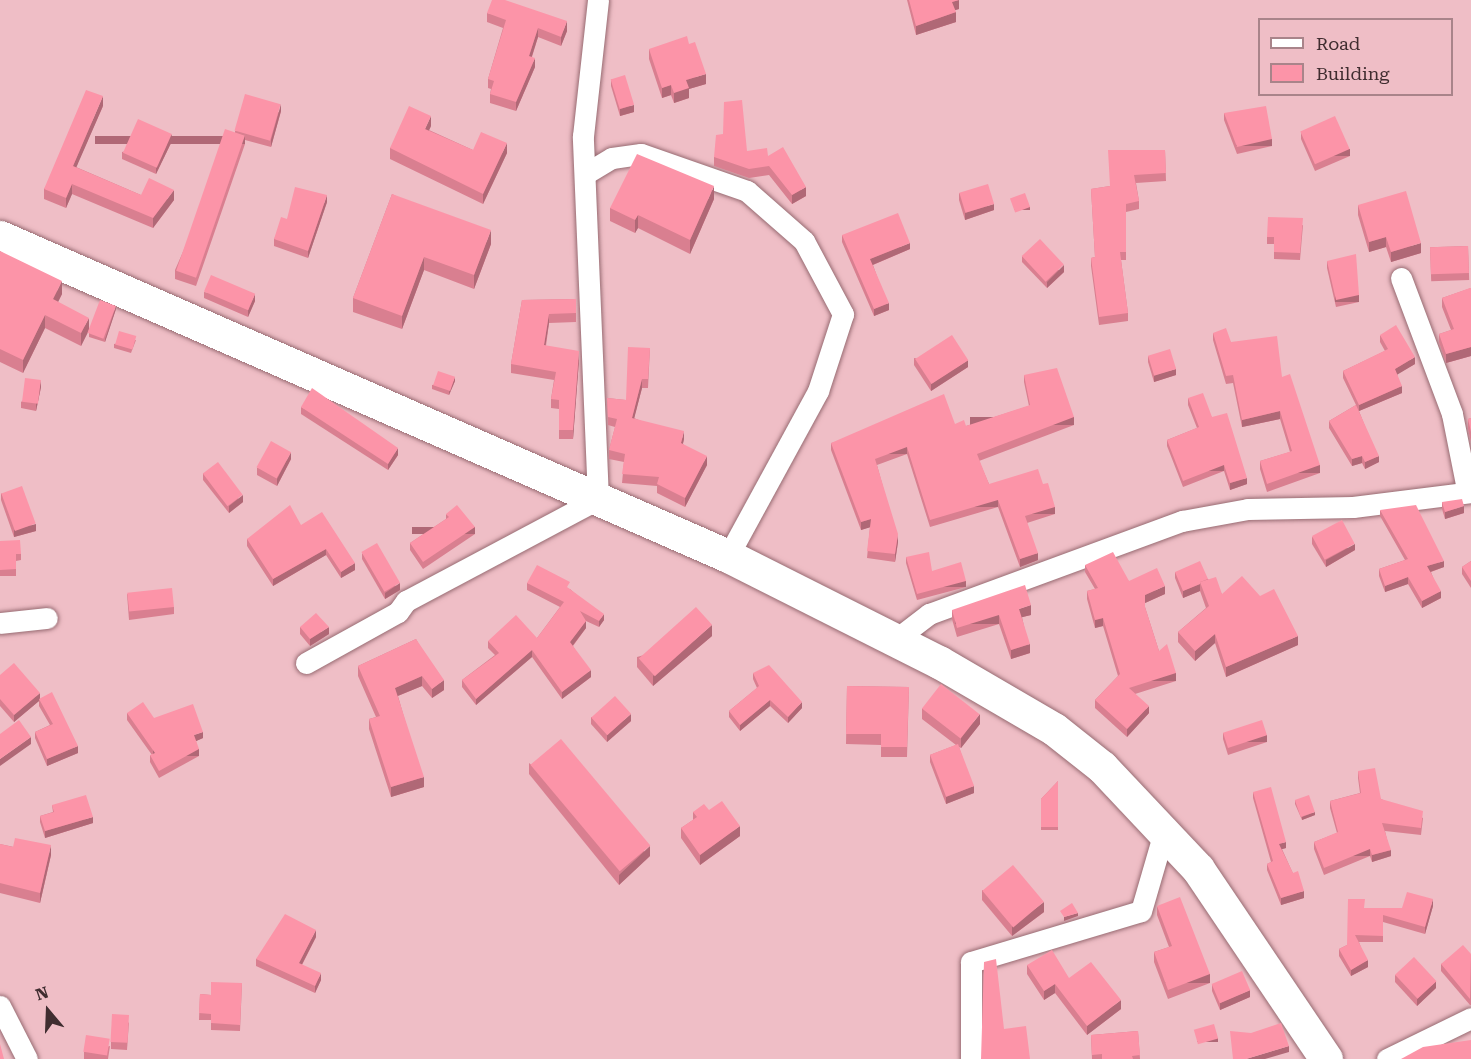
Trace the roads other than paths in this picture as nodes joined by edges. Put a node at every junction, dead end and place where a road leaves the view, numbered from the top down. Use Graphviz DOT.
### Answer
graph roads {
  1 [pos="598,0"];
  2 [pos="585,174"];
  3 [pos="0,218"];
  4 [pos="0,237"];
  5 [pos="1401,278"];
  6 [pos="134,292"];
  7 [pos="1469,490"];
  8 [pos="598,498"];
  9 [pos="728,556"];
  10 [pos="47,618"];
  11 [pos="0,623"];
  12 [pos="895,640"];
  13 [pos="306,663"];
  14 [pos="1164,832"];
  15 [pos="0,1006"];
  16 [pos="1471,1018"];
  17 [pos="27,1059"];
  18 [pos="971,1059"];
  19 [pos="1326,1059"];
  20 [pos="1387,1059"];
  1 -- 2 [label="street"];
  2 -- 8 [label="street"];
  2 -- 9 [label="street"];
  3 -- 6 [label="main road"];
  4 -- 6 [label="main road"];
  5 -- 7 [label="street"];
  6 -- 8 [label="main road"];
  7 -- 12 [label="street"];
  8 -- 9 [label="main road"];
  8 -- 13 [label="street"];
  9 -- 12 [label="main road"];
  10 -- 11 [label="street"];
  12 -- 14 [label="main road"];
  14 -- 18 [label="street"];
  14 -- 19 [label="main road"];
  15 -- 17 [label="street"];
  16 -- 20 [label="street"];
}
